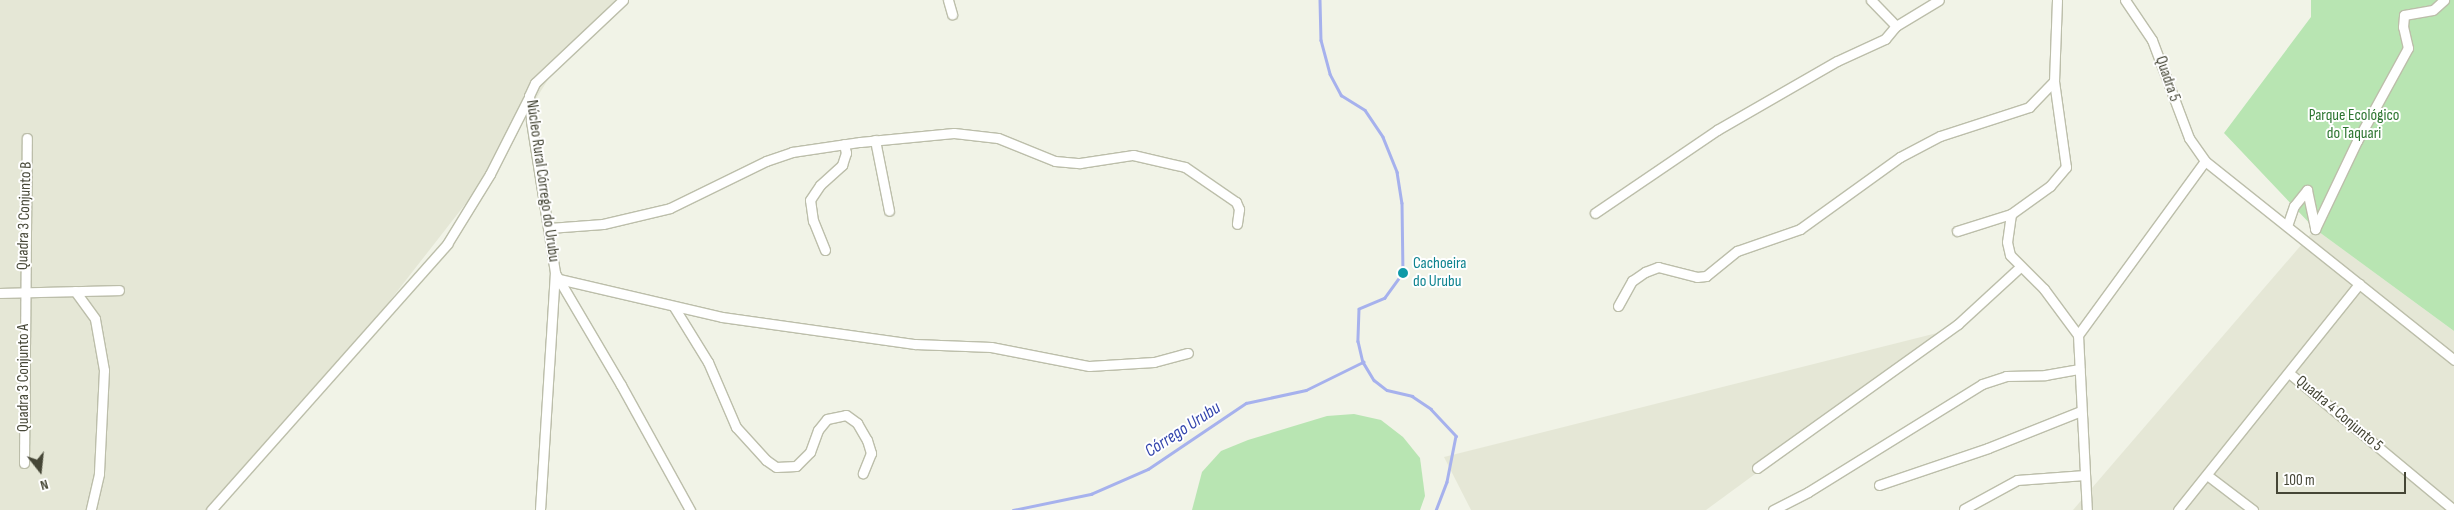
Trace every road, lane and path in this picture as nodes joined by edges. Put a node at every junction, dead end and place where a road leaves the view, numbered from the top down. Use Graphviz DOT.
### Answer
graph roads {
  1 [pos="622,0"];
  2 [pos="948,0"];
  3 [pos="1871,0"];
  4 [pos="1939,0"];
  5 [pos="2057,0"];
  6 [pos="2125,0"];
  7 [pos="2444,0"];
  8 [pos="952,14"];
  9 [pos="1896,26"];
  10 [pos="2054,81"];
  11 [pos="529,96"];
  12 [pos="28,138"];
  13 [pos="875,140"];
  14 [pos="844,144"];
  15 [pos="2205,161"];
  16 [pos="889,211"];
  17 [pos="1595,213"];
  18 [pos="2011,214"];
  19 [pos="1237,224"];
  20 [pos="2287,226"];
  21 [pos="549,228"];
  22 [pos="1957,231"];
  23 [pos="825,250"];
  24 [pos="2020,267"];
  25 [pos="557,276"];
  26 [pos="2358,284"];
  27 [pos="119,290"];
  28 [pos="75,291"];
  29 [pos="0,293"];
  30 [pos="24,293"];
  31 [pos="1618,306"];
  32 [pos="674,307"];
  33 [pos="2078,335"];
  34 [pos="1188,353"];
  35 [pos="2454,360"];
  36 [pos="2079,369"];
  37 [pos="2289,373"];
  38 [pos="2081,411"];
  39 [pos="24,463"];
  40 [pos="1757,468"];
  41 [pos="863,473"];
  42 [pos="2084,475"];
  43 [pos="2206,475"];
  44 [pos="1879,485"];
  45 [pos="1964,509"];
  46 [pos="91,510"];
  47 [pos="211,510"];
  48 [pos="540,510"];
  49 [pos="690,510"];
  50 [pos="1773,510"];
  51 [pos="2087,510"];
  52 [pos="2178,510"];
  53 [pos="2253,510"];
  54 [pos="2454,510"];
  1 -- 11 [label="street, Núcleo Rural Córrego do Urubu"];
  2 -- 8 [label="street"];
  3 -- 9 [label="street"];
  4 -- 9 [label="street"];
  5 -- 10 [label="street"];
  6 -- 15 [label="street, Quadra 5"];
  7 -- 20 [label="street"];
  9 -- 17 [label="street"];
  10 -- 18 [label="street"];
  10 -- 31 [label="street"];
  11 -- 21 [label="street, Núcleo Rural Córrego do Urubu"];
  11 -- 47 [label="street"];
  12 -- 30 [label="street, Quadra 3 Conjunto B"];
  13 -- 14 [label="street"];
  13 -- 16 [label="street"];
  13 -- 19 [label="street"];
  14 -- 21 [label="street"];
  14 -- 23 [label="street"];
  15 -- 20 [label="street, Quadra 5"];
  15 -- 33 [label="street"];
  18 -- 22 [label="street"];
  18 -- 24 [label="street"];
  20 -- 26 [label="street, Quadra 5"];
  21 -- 25 [label="street, Núcleo Rural Córrego do Urubu"];
  24 -- 33 [label="street"];
  24 -- 40 [label="street"];
  25 -- 32 [label="street"];
  25 -- 48 [label="street"];
  25 -- 49 [label="street"];
  26 -- 35 [label="street"];
  26 -- 37 [label="street, Quadra 4 Conjunto 5"];
  27 -- 28 [label="street"];
  28 -- 30 [label="street"];
  28 -- 46 [label="street"];
  29 -- 30 [label="street"];
  30 -- 39 [label="street, Quadra 3 Conjunto A"];
  32 -- 34 [label="street"];
  32 -- 41 [label="street"];
  33 -- 36 [label="street"];
  36 -- 38 [label="street"];
  36 -- 50 [label="street"];
  37 -- 43 [label="street"];
  37 -- 54 [label="street, Quadra 4 Conjunto 5"];
  38 -- 42 [label="street"];
  38 -- 44 [label="street"];
  42 -- 45 [label="street"];
  42 -- 51 [label="street"];
  43 -- 52 [label="street"];
  43 -- 53 [label="street"];
}
